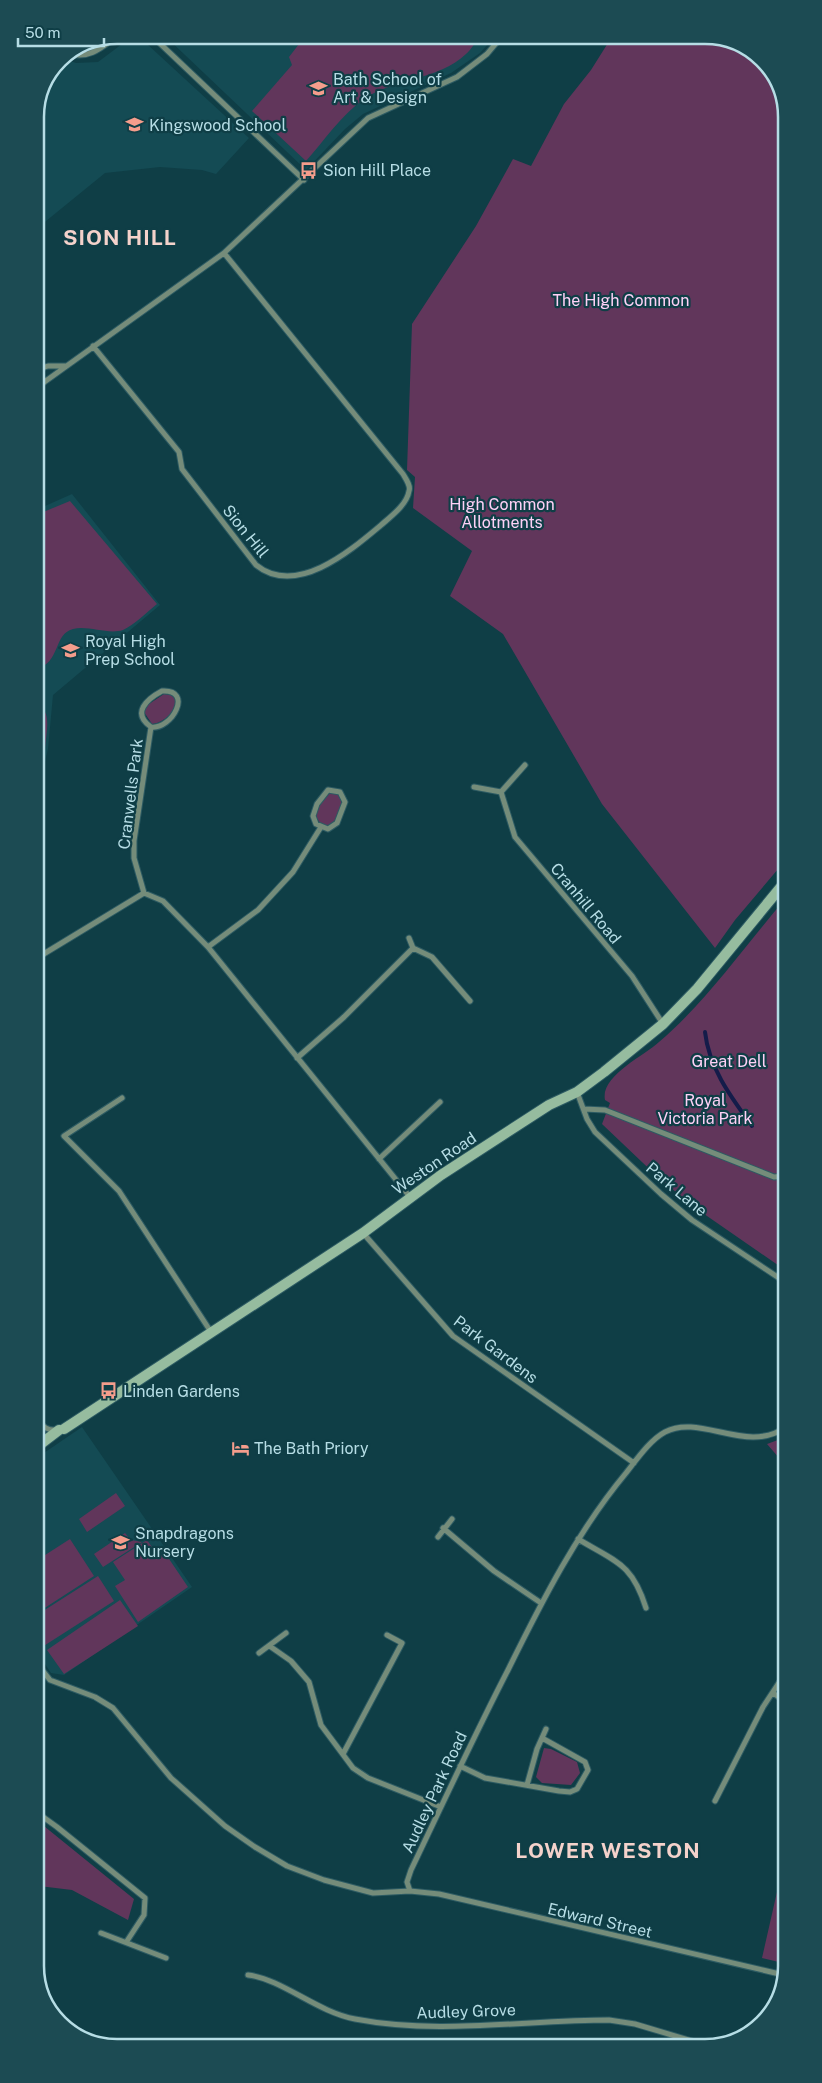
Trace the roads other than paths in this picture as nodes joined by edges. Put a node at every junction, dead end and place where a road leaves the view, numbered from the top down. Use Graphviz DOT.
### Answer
graph roads {
  1 [pos="160,44"];
  2 [pos="495,44"];
  3 [pos="105,45"];
  4 [pos="78,56"];
  5 [pos="304,180"];
  6 [pos="224,253"];
  7 [pos="92,346"];
  8 [pos="65,366"];
  9 [pos="44,367"];
  10 [pos="44,382"];
  11 [pos="151,727"];
  12 [pos="525,765"];
  13 [pos="474,787"];
  14 [pos="501,792"];
  15 [pos="321,827"];
  16 [pos="778,889"];
  17 [pos="144,893"];
  18 [pos="409,938"];
  19 [pos="208,947"];
  20 [pos="413,948"];
  21 [pos="44,954"];
  22 [pos="470,1001"];
  23 [pos="663,1024"];
  24 [pos="298,1058"];
  25 [pos="577,1092"];
  26 [pos="122,1098"];
  27 [pos="440,1102"];
  28 [pos="584,1109"];
  29 [pos="379,1159"];
  30 [pos="778,1176"];
  31 [pos="410,1196"];
  32 [pos="363,1233"];
  33 [pos="778,1277"];
  34 [pos="211,1333"];
  35 [pos="44,1427"];
  36 [pos="62,1429"];
  37 [pos="778,1433"];
  38 [pos="44,1442"];
  39 [pos="634,1463"];
  40 [pos="452,1519"];
  41 [pos="443,1528"];
  42 [pos="438,1537"];
  43 [pos="578,1540"];
  44 [pos="541,1603"];
  45 [pos="646,1608"];
  46 [pos="286,1633"];
  47 [pos="387,1635"];
  48 [pos="271,1647"];
  49 [pos="260,1653"];
  50 [pos="44,1673"];
  51 [pos="778,1685"];
  52 [pos="773,1693"];
  53 [pos="778,1696"];
  54 [pos="546,1729"];
  55 [pos="542,1738"];
  56 [pos="343,1754"];
  57 [pos="460,1766"];
  58 [pos="527,1785"];
  59 [pos="715,1801"];
  60 [pos="441,1807"];
  61 [pos="44,1817"];
  62 [pos="410,1890"];
  63 [pos="101,1933"];
  64 [pos="127,1941"];
  65 [pos="166,1958"];
  66 [pos="248,1975"];
  67 [pos="778,1975"];
  68 [pos="685,2039"];
  1 -- 5 [label="street"];
  2 -- 5 [label="street"];
  3 -- 4 [label="street"];
  5 -- 6 [label="street"];
  6 -- 7 [label="street"];
  6 -- 7 [label="street, Sion Hill"];
  7 -- 8 [label="street"];
  8 -- 9 [label="street"];
  8 -- 10 [label="street"];
  11 -- 11 [label="street, Cranwells Park"];
  11 -- 17 [label="street, Cranwells Park"];
  12 -- 14 [label="street"];
  13 -- 14 [label="street"];
  14 -- 23 [label="street, Cranhill Road"];
  15 -- 15 [label="street"];
  15 -- 19 [label="street"];
  16 -- 23 [label="street, Weston Road"];
  17 -- 19 [label="street"];
  17 -- 21 [label="street"];
  18 -- 20 [label="street"];
  19 -- 24 [label="street"];
  20 -- 22 [label="street"];
  20 -- 24 [label="street"];
  23 -- 25 [label="street, Weston Road"];
  24 -- 29 [label="street"];
  25 -- 28 [label="street, Park Lane"];
  25 -- 31 [label="street, Weston Road"];
  26 -- 34 [label="street"];
  27 -- 29 [label="street"];
  28 -- 30 [label="street"];
  28 -- 33 [label="street, Park Lane"];
  29 -- 31 [label="street"];
  31 -- 32 [label="street, Weston Road"];
  32 -- 34 [label="street, Weston Road"];
  32 -- 39 [label="street, Park Gardens"];
  34 -- 36 [label="street, Weston Road"];
  35 -- 36 [label="street"];
  36 -- 38 [label="street, Weston Road"];
  37 -- 39 [label="street, Audley Park Road"];
  39 -- 43 [label="street, Audley Park Road"];
  40 -- 41 [label="street"];
  41 -- 42 [label="street"];
  41 -- 44 [label="street"];
  43 -- 44 [label="street, Audley Park Road"];
  43 -- 45 [label="street"];
  44 -- 57 [label="street, Audley Park Road"];
  46 -- 48 [label="street"];
  47 -- 56 [label="street"];
  48 -- 49 [label="street"];
  48 -- 56 [label="street"];
  50 -- 62 [label="street"];
  51 -- 52 [label="street"];
  52 -- 53 [label="street"];
  52 -- 59 [label="street"];
  54 -- 55 [label="street"];
  55 -- 58 [label="street"];
  55 -- 58 [label="street"];
  56 -- 60 [label="street"];
  57 -- 58 [label="street"];
  57 -- 60 [label="street, Audley Park Road"];
  60 -- 62 [label="street, Audley Park Road"];
  61 -- 64 [label="street"];
  62 -- 67 [label="street, Edward Street"];
  63 -- 64 [label="street"];
  64 -- 65 [label="street"];
  66 -- 68 [label="street, Audley Grove"];
}
